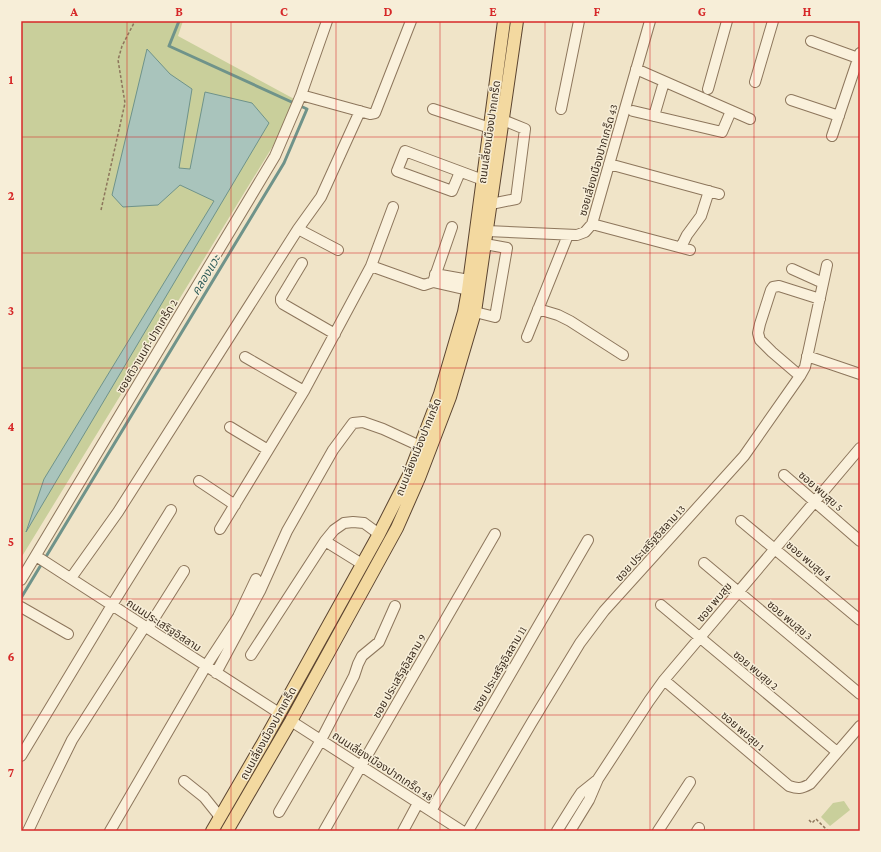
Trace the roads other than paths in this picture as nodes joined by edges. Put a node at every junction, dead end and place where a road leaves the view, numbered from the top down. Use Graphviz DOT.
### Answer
graph roads {
  1 [pos="327,21"];
  2 [pos="411,21"];
  3 [pos="504,21"];
  4 [pos="517,21"];
  5 [pos="579,21"];
  6 [pos="650,21"];
  7 [pos="727,21"];
  8 [pos="773,21"];
  9 [pos="811,41"];
  10 [pos="859,56"];
  11 [pos="636,69"];
  12 [pos="664,82"];
  13 [pos="755,82"];
  14 [pos="708,89"];
  15 [pos="791,100"];
  16 [pos="298,101"];
  17 [pos="433,109"];
  18 [pos="562,109"];
  19 [pos="360,111"];
  20 [pos="633,111"];
  21 [pos="731,111"];
  22 [pos="654,116"];
  23 [pos="839,116"];
  24 [pos="750,119"];
  25 [pos="503,120"];
  26 [pos="490,128"];
  27 [pos="832,136"];
  28 [pos="610,164"];
  29 [pos="460,172"];
  30 [pos="483,180"];
  31 [pos="491,204"];
  32 [pos="393,207"];
  33 [pos="592,224"];
  34 [pos="452,226"];
  35 [pos="298,228"];
  36 [pos="487,231"];
  37 [pos="568,235"];
  38 [pos="485,244"];
  39 [pos="338,250"];
  40 [pos="302,263"];
  41 [pos="827,265"];
  42 [pos="371,266"];
  43 [pos="792,269"];
  44 [pos="434,278"];
  45 [pos="824,283"];
  46 [pos="469,285"];
  47 [pos="820,299"];
  48 [pos="538,309"];
  49 [pos="475,312"];
  50 [pos="335,334"];
  51 [pos="527,337"];
  52 [pos="623,354"];
  53 [pos="807,356"];
  54 [pos="245,357"];
  55 [pos="860,374"];
  56 [pos="800,376"];
  57 [pos="304,391"];
  58 [pos="230,427"];
  59 [pos="420,446"];
  60 [pos="860,448"];
  61 [pos="268,450"];
  62 [pos="856,460"];
  63 [pos="784,475"];
  64 [pos="199,481"];
  65 [pos="814,502"];
  66 [pos="235,505"];
  67 [pos="171,510"];
  68 [pos="741,520"];
  69 [pos="220,529"];
  70 [pos="380,534"];
  71 [pos="495,534"];
  72 [pos="588,540"];
  73 [pos="325,541"];
  74 [pos="860,541"];
  75 [pos="775,548"];
  76 [pos="41,559"];
  77 [pos="704,563"];
  78 [pos="362,564"];
  79 [pos="184,571"];
  80 [pos="71,578"];
  81 [pos="256,579"];
  82 [pos="21,580"];
  83 [pos="738,592"];
  84 [pos="112,605"];
  85 [pos="661,605"];
  86 [pos="21,606"];
  87 [pos="395,606"];
  88 [pos="860,620"];
  89 [pos="146,627"];
  90 [pos="68,634"];
  91 [pos="699,638"];
  92 [pos="251,655"];
  93 [pos="206,666"];
  94 [pos="216,673"];
  95 [pos="664,680"];
  96 [pos="860,694"];
  97 [pos="279,713"];
  98 [pos="291,721"];
  99 [pos="860,726"];
  100 [pos="321,740"];
  101 [pos="837,752"];
  102 [pos="21,756"];
  103 [pos="361,766"];
  104 [pos="184,780"];
  105 [pos="598,780"];
  106 [pos="690,782"];
  107 [pos="418,803"];
  108 [pos="431,811"];
  109 [pos="278,812"];
  110 [pos="220,818"];
  111 [pos="28,831"];
  112 [pos="110,831"];
  113 [pos="212,831"];
  114 [pos="227,831"];
  115 [pos="324,831"];
  116 [pos="403,831"];
  117 [pos="462,831"];
  118 [pos="468,831"];
  119 [pos="557,831"];
  120 [pos="570,831"];
  121 [pos="658,831"];
  1 -- 16 [label="street, ซอยติวานนท์-ปากเกร็ด 2"];
  2 -- 19 [label="street"];
  3 -- 26 [label="main road, ถนนเลี่ยงเมืองปากเกร็ด"];
  4 -- 25 [label="main road, ถนนเลี่ยงเมืองปากเกร็ด"];
  5 -- 18 [label="street"];
  6 -- 11 [label="street, ซอยเลี่ยงเมืองปากเกร็ด 43"];
  7 -- 14 [label="street"];
  8 -- 13 [label="street"];
  9 -- 10 [label="street"];
  10 -- 23 [label="street"];
  11 -- 12 [label="street"];
  11 -- 28 [label="street, ซอยเลี่ยงเมืองปากเกร็ด 43"];
  12 -- 21 [label="street"];
  12 -- 22 [label="street"];
  15 -- 23 [label="street"];
  16 -- 19 [label="street"];
  16 -- 76 [label="street, ซอยติวานนท์-ปากเกร็ด 2"];
  17 -- 26 [label="street"];
  19 -- 35 [label="street"];
  20 -- 22 [label="street"];
  21 -- 22 [label="street"];
  21 -- 24 [label="street"];
  23 -- 27 [label="street"];
  25 -- 31 [label="main road, ถนนเลี่ยงเมืองปากเกร็ด"];
  25 -- 31 [label="street"];
  26 -- 30 [label="main road, ถนนเลี่ยงเมืองปากเกร็ด"];
  28 -- 33 [label="street, ซอยเลี่ยงเมืองปากเกร็ด 43"];
  28 -- 33 [label="street"];
  29 -- 29 [label="street"];
  29 -- 30 [label="street"];
  30 -- 46 [label="main road, ถนนเลี่ยงเมืองปากเกร็ด"];
  31 -- 36 [label="main road, ถนนเลี่ยงเมืองปากเกร็ด"];
  32 -- 42 [label="street"];
  33 -- 37 [label="street, ซอยเลี่ยงเมืองปากเกร็ด 43"];
  34 -- 44 [label="street"];
  35 -- 39 [label="street"];
  35 -- 80 [label="street"];
  36 -- 37 [label="street, ซอยเลี่ยงเมืองปากเกร็ด 43"];
  36 -- 38 [label="main road, ถนนเลี่ยงเมืองปากเกร็ด"];
  37 -- 48 [label="street"];
  38 -- 49 [label="main road, ถนนเลี่ยงเมืองปากเกร็ด"];
  38 -- 49 [label="street"];
  40 -- 50 [label="street"];
  41 -- 45 [label="street, ซอย ประเสริฐอิสลาม 13"];
  42 -- 44 [label="street"];
  42 -- 50 [label="street"];
  43 -- 45 [label="street"];
  44 -- 46 [label="street"];
  45 -- 47 [label="street, ซอย ประเสริฐอิสลาม 13"];
  46 -- 59 [label="main road, ถนนเลี่ยงเมืองปากเกร็ด"];
  47 -- 53 [label="street, ซอย ประเสริฐอิสลาม 13"];
  47 -- 56 [label="street"];
  48 -- 51 [label="street"];
  48 -- 52 [label="street"];
  49 -- 98 [label="main road, ถนนเลี่ยงเมืองปากเกร็ด"];
  50 -- 57 [label="street"];
  53 -- 55 [label="street"];
  53 -- 56 [label="street, ซอย ประเสริฐอิสลาม 13"];
  54 -- 57 [label="street"];
  56 -- 118 [label="street, ซอย ประเสริฐอิสลาม 13"];
  57 -- 61 [label="street"];
  58 -- 61 [label="street"];
  59 -- 70 [label="main road, ถนนเลี่ยงเมืองปากเกร็ด"];
  59 -- 94 [label="street"];
  60 -- 62 [label="street, ซอย พบสุข"];
  61 -- 66 [label="street"];
  62 -- 65 [label="street, ซอย พบสุข"];
  63 -- 65 [label="street, ซอย พบสุข 5"];
  64 -- 66 [label="street"];
  65 -- 74 [label="street, ซอย พบสุข 5"];
  65 -- 75 [label="street, ซอย พบสุข"];
  66 -- 69 [label="street"];
  67 -- 84 [label="street"];
  68 -- 75 [label="street, ซอย พบสุข 4"];
  70 -- 73 [label="street"];
  70 -- 78 [label="main road, ถนนเลี่ยงเมืองปากเกร็ด"];
  71 -- 103 [label="street, ซอย ประเสริฐอิสลาม 9"];
  72 -- 108 [label="street, ซอย ประเสริฐอิสลาม 11"];
  73 -- 78 [label="street"];
  73 -- 92 [label="street"];
  75 -- 83 [label="street, ซอย พบสุข"];
  75 -- 88 [label="street, ซอย พบสุข 4"];
  76 -- 80 [label="street, ถนนประเสริฐอิสลาม"];
  76 -- 82 [label="street, ซอยติวานนท์-ปากเกร็ด 2"];
  77 -- 83 [label="street, ซอย พบสุข 3"];
  78 -- 97 [label="main road, ถนนเลี่ยงเมืองปากเกร็ด"];
  79 -- 89 [label="street"];
  80 -- 84 [label="street, ถนนประเสริฐอิสลาม"];
  81 -- 93 [label="street"];
  83 -- 91 [label="street, ซอย พบสุข"];
  83 -- 96 [label="street, ซอย พบสุข 3"];
  84 -- 89 [label="street, ถนนประเสริฐอิสลาม"];
  84 -- 102 [label="street"];
  85 -- 91 [label="street, ซอย พบสุข 2"];
  86 -- 90 [label="street"];
  87 -- 100 [label="street"];
  89 -- 93 [label="street, ถนนประเสริฐอิสลาม"];
  89 -- 111 [label="street"];
  91 -- 95 [label="street, ซอย พบสุข"];
  91 -- 101 [label="street, ซอย พบสุข 2"];
  93 -- 94 [label="street, ถนนประเสริฐอิสลาม"];
  93 -- 112 [label="street"];
  94 -- 97 [label="street, ถนนประเสริฐอิสลาม"];
  95 -- 101 [label="street, ซอย พบสุข 1"];
  95 -- 105 [label="street, ซอย พบสุข"];
  97 -- 98 [label="main road"];
  97 -- 110 [label="main road, ถนนเลี่ยงเมืองปากเกร็ด"];
  98 -- 100 [label="street, ถนนเลี่ยงเมืองปากเกร็ด 48"];
  98 -- 114 [label="main road, ถนนเลี่ยงเมืองปากเกร็ด"];
  99 -- 101 [label="street"];
  100 -- 103 [label="street, ถนนเลี่ยงเมืองปากเกร็ด 48"];
  100 -- 109 [label="street"];
  103 -- 107 [label="street, ถนนเลี่ยงเมืองปากเกร็ด 48"];
  103 -- 115 [label="street, ซอย ประเสริฐอิสลาม 9"];
  104 -- 110 [label="street"];
  105 -- 119 [label="street, ซอย พบสุข"];
  105 -- 120 [label="street, ซอย พบสุข"];
  106 -- 121 [label="street"];
  107 -- 108 [label="street, ถนนเลี่ยงเมืองปากเกร็ด 48"];
  107 -- 116 [label="street"];
  108 -- 117 [label="street, ถนนเลี่ยงเมืองปากเกร็ด 48"];
  110 -- 113 [label="main road, ถนนเลี่ยงเมืองปากเกร็ด"];
}
